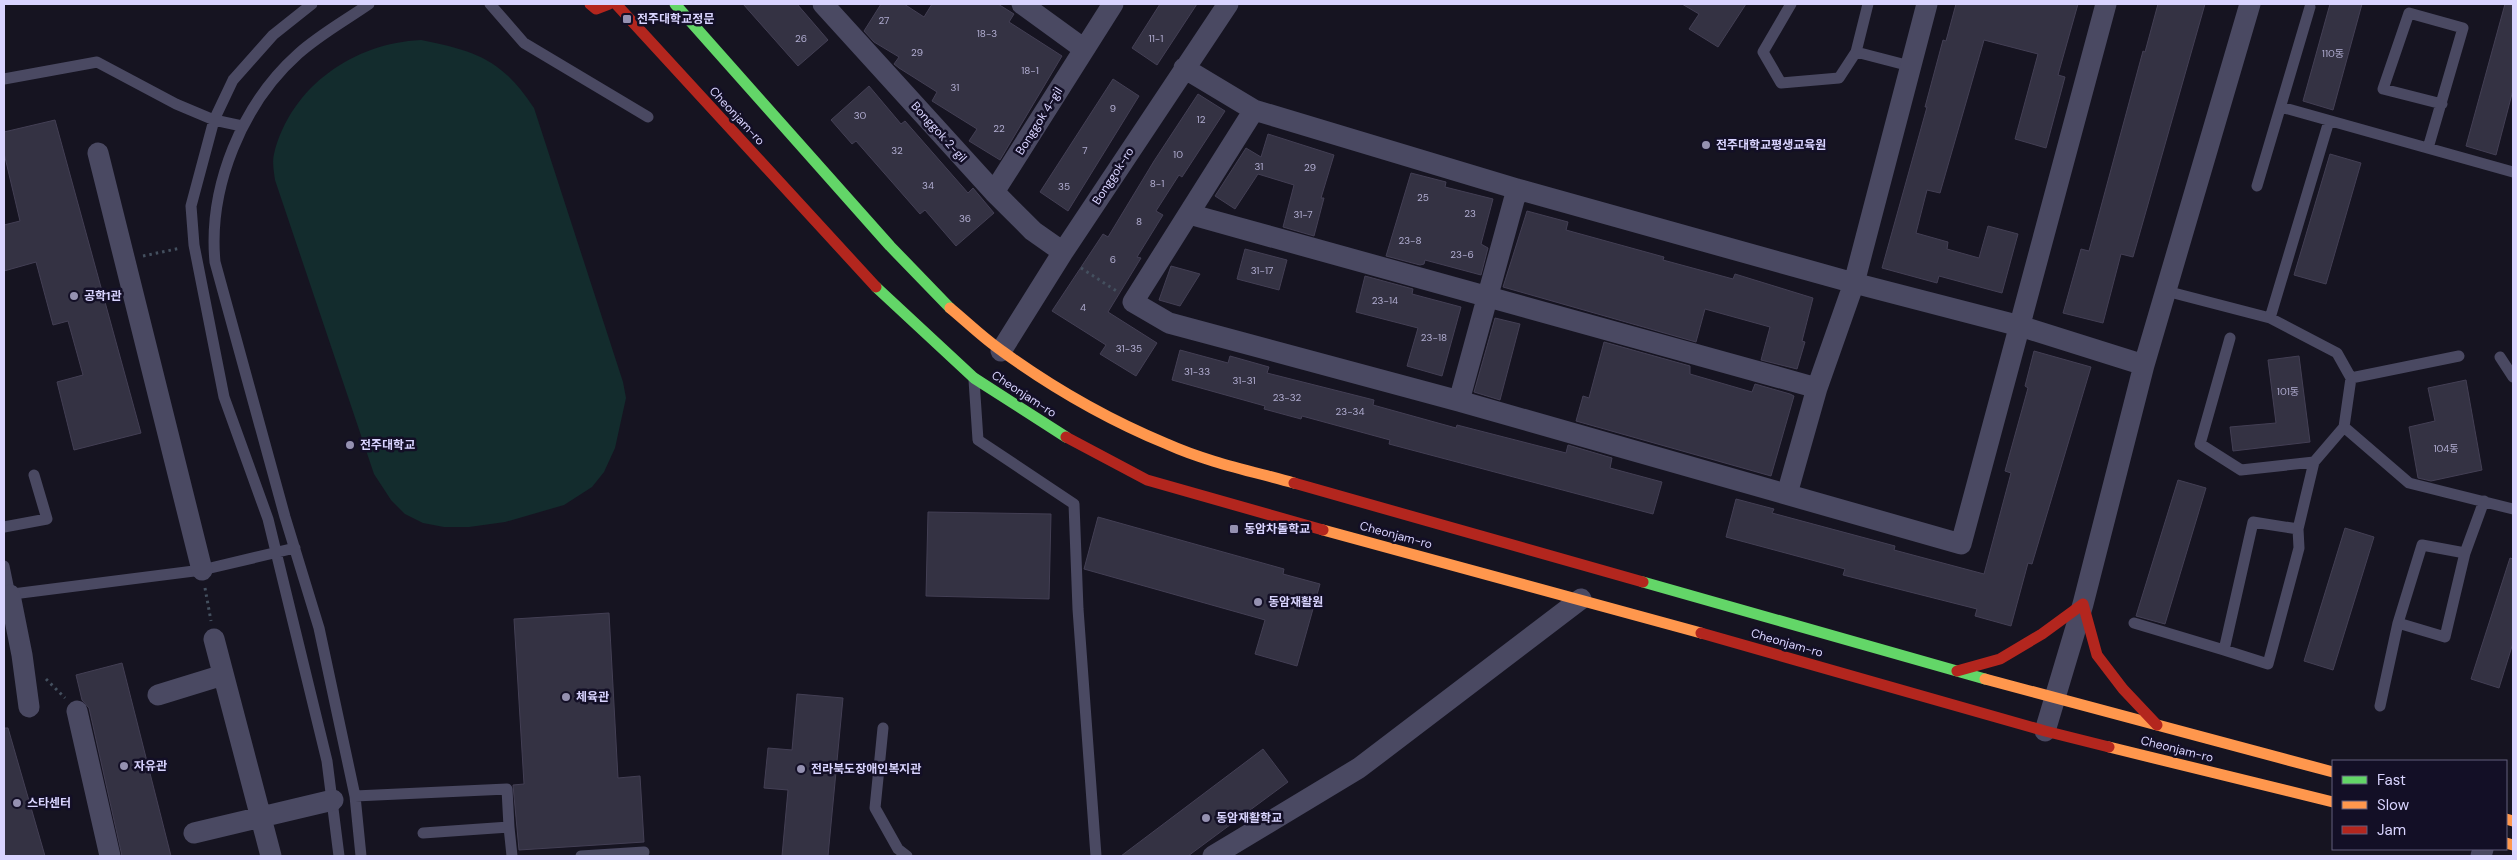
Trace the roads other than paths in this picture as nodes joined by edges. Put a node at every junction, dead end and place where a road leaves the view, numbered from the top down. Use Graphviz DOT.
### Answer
graph roads {
  1 [pos="312,4"];
  2 [pos="369,4"];
  3 [pos="490,4"];
  4 [pos="590,4"];
  5 [pos="609,4"];
  6 [pos="616,4"];
  7 [pos="674,4"];
  8 [pos="823,4"];
  9 [pos="1022,4"];
  10 [pos="1113,4"];
  11 [pos="1228,4"];
  12 [pos="1791,4"];
  13 [pos="1868,4"];
  14 [pos="1926,4"];
  15 [pos="2106,4"];
  16 [pos="2250,4"];
  17 [pos="2310,7"];
  18 [pos="1084,50"];
  19 [pos="1856,52"];
  20 [pos="1910,66"];
  21 [pos="1184,68"];
  22 [pos="4,79"];
  23 [pos="2442,104"];
  24 [pos="2281,107"];
  25 [pos="1254,110"];
  26 [pos="648,117"];
  27 [pos="214,120"];
  28 [pos="2329,120"];
  29 [pos="242,126"];
  30 [pos="2428,148"];
  31 [pos="98,153"];
  32 [pos="2513,172"];
  33 [pos="2257,186"];
  34 [pos="1517,189"];
  35 [pos="994,192"];
  36 [pos="1189,214"];
  37 [pos="1063,252"];
  38 [pos="1854,283"];
  39 [pos="2166,291"];
  40 [pos="1487,297"];
  41 [pos="2270,318"];
  42 [pos="2020,326"];
  43 [pos="2230,338"];
  44 [pos="1001,351"];
  45 [pos="2459,356"];
  46 [pos="2500,357"];
  47 [pos="2144,365"];
  48 [pos="2513,377"];
  49 [pos="974,378"];
  50 [pos="2351,378"];
  51 [pos="1817,388"];
  52 [pos="1458,401"];
  53 [pos="2344,427"];
  54 [pos="2314,462"];
  55 [pos="34,475"];
  56 [pos="1787,494"];
  57 [pos="2484,501"];
  58 [pos="2513,509"];
  59 [pos="4,526"];
  60 [pos="2298,529"];
  61 [pos="295,548"];
  62 [pos="2465,552"];
  63 [pos="276,553"];
  64 [pos="4,566"];
  65 [pos="202,570"];
  66 [pos="7,595"];
  67 [pos="1581,599"];
  68 [pos="2083,604"];
  69 [pos="2134,623"];
  70 [pos="2398,623"];
  71 [pos="214,639"];
  72 [pos="2224,650"];
  73 [pos="1955,671"];
  74 [pos="223,675"];
  75 [pos="158,695"];
  76 [pos="2054,698"];
  77 [pos="2380,706"];
  78 [pos="29,707"];
  79 [pos="77,711"];
  80 [pos="2157,726"];
  81 [pos="883,728"];
  82 [pos="2045,731"];
  83 [pos="2332,772"];
  84 [pos="355,796"];
  85 [pos="333,800"];
  86 [pos="2332,802"];
  87 [pos="261,816"];
  88 [pos="509,828"];
  89 [pos="194,833"];
  90 [pos="423,834"];
  91 [pos="644,852"];
  92 [pos="110,856"];
  93 [pos="271,856"];
  94 [pos="339,856"];
  95 [pos="361,856"];
  96 [pos="512,856"];
  97 [pos="581,856"];
  98 [pos="908,856"];
  99 [pos="1096,856"];
  100 [pos="1212,856"];
  1 -- 27 [label="lane"];
  2 -- 29 [label="lane"];
  3 -- 26 [label="lane"];
  4 -- 5 [label="street"];
  6 -- 49 [label="street, Cheonjam-ro"];
  7 -- 44 [label="street, Cheonjam-ro"];
  8 -- 35 [label="street, Bonggok 2-gil"];
  9 -- 18 [label="street"];
  10 -- 18 [label="street, Bonggok 4-gil"];
  11 -- 21 [label="street, Bonggok-ro"];
  12 -- 19 [label="lane"];
  13 -- 19 [label="lane"];
  14 -- 20 [label="street"];
  15 -- 42 [label="street"];
  16 -- 39 [label="street"];
  17 -- 24 [label="lane"];
  18 -- 35 [label="street, Bonggok 4-gil"];
  19 -- 20 [label="lane"];
  20 -- 38 [label="street"];
  21 -- 25 [label="street"];
  21 -- 37 [label="street, Bonggok-ro"];
  22 -- 27 [label="lane"];
  23 -- 23 [label="lane"];
  23 -- 30 [label="lane"];
  24 -- 28 [label="lane"];
  24 -- 33 [label="lane"];
  25 -- 34 [label="street"];
  25 -- 36 [label="street"];
  27 -- 29 [label="lane"];
  27 -- 63 [label="lane"];
  28 -- 30 [label="lane"];
  28 -- 41 [label="lane"];
  29 -- 61 [label="lane"];
  30 -- 32 [label="lane"];
  31 -- 65 [label="street"];
  34 -- 38 [label="street"];
  34 -- 40 [label="street"];
  35 -- 37 [label="street, Bonggok 2-gil"];
  36 -- 40 [label="street"];
  36 -- 52 [label="street"];
  37 -- 44 [label="street, Bonggok-ro"];
  38 -- 42 [label="street"];
  38 -- 51 [label="street"];
  39 -- 41 [label="lane"];
  39 -- 47 [label="street"];
  40 -- 51 [label="street"];
  40 -- 52 [label="street"];
  41 -- 50 [label="lane"];
  42 -- 47 [label="street"];
  42 -- 56 [label="street"];
  43 -- 54 [label="lane"];
  44 -- 73 [label="street, Cheonjam-ro"];
  45 -- 50 [label="lane"];
  46 -- 48 [label="lane"];
  47 -- 68 [label="street"];
  49 -- 67 [label="street, Cheonjam-ro"];
  49 -- 99 [label="lane"];
  50 -- 53 [label="lane"];
  51 -- 56 [label="street"];
  52 -- 56 [label="street"];
  53 -- 54 [label="lane"];
  53 -- 57 [label="lane"];
  54 -- 60 [label="lane"];
  55 -- 59 [label="lane"];
  57 -- 58 [label="lane"];
  57 -- 62 [label="lane"];
  60 -- 72 [label="lane"];
  60 -- 72 [label="lane"];
  61 -- 63 [label="lane"];
  61 -- 84 [label="lane"];
  62 -- 70 [label="lane"];
  62 -- 70 [label="lane"];
  63 -- 65 [label="lane"];
  63 -- 85 [label="lane"];
  64 -- 66 [label="lane"];
  65 -- 66 [label="lane"];
  66 -- 78 [label="street"];
  67 -- 82 [label="street, Cheonjam-ro"];
  67 -- 100 [label="street"];
  68 -- 73 [label="street"];
  68 -- 76 [label="street"];
  68 -- 80 [label="street"];
  69 -- 72 [label="lane"];
  70 -- 77 [label="lane"];
  71 -- 74 [label="street"];
  73 -- 76 [label="street, Cheonjam-ro"];
  74 -- 75 [label="street"];
  74 -- 87 [label="street"];
  76 -- 80 [label="street, Cheonjam-ro"];
  76 -- 82 [label="street"];
  79 -- 92 [label="street"];
  80 -- 83 [label="street, Cheonjam-ro"];
  81 -- 98 [label="lane"];
  82 -- 86 [label="street, Cheonjam-ro"];
  84 -- 88 [label="lane"];
  84 -- 95 [label="lane"];
  85 -- 87 [label="street"];
  85 -- 94 [label="lane"];
  87 -- 89 [label="street"];
  87 -- 93 [label="street"];
  88 -- 90 [label="lane"];
  88 -- 96 [label="lane"];
  91 -- 97 [label="lane"];
}
